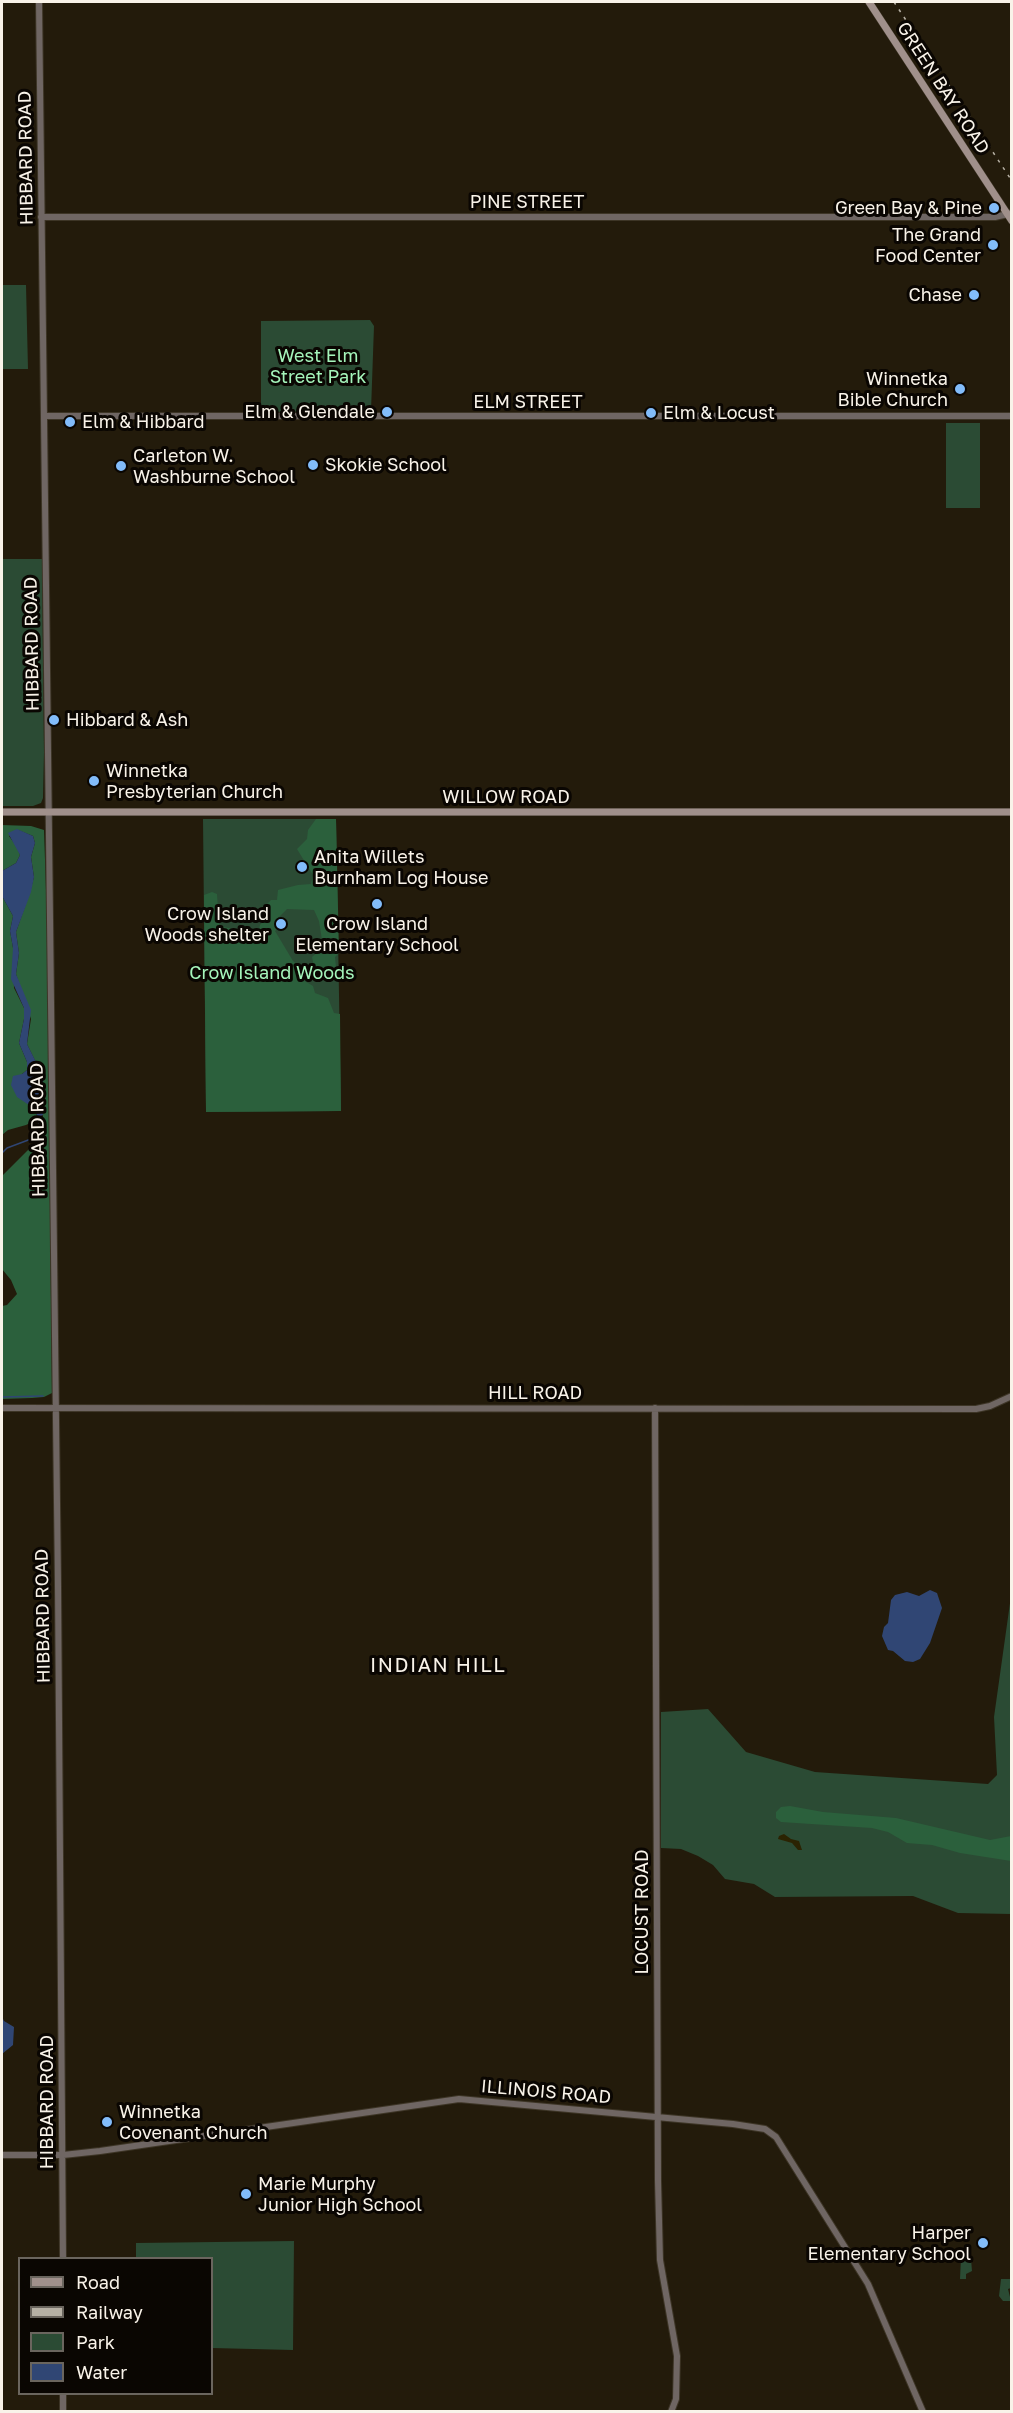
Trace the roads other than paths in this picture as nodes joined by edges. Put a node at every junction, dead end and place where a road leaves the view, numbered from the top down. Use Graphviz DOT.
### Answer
graph roads {
  1 [pos="39,2"];
  2 [pos="869,2"];
  3 [pos="1010,216"];
  4 [pos="41,217"];
  5 [pos="45,416"];
  6 [pos="1011,416"];
  7 [pos="2,812"];
  8 [pos="49,812"];
  9 [pos="1011,812"];
  10 [pos="1011,1396"];
  11 [pos="2,1408"];
  12 [pos="56,1408"];
  13 [pos="655,1408"];
  14 [pos="658,2117"];
  15 [pos="2,2155"];
  16 [pos="63,2155"];
  17 [pos="63,2257"];
  18 [pos="63,2395"];
  19 [pos="63,2412"];
  20 [pos="670,2412"];
  21 [pos="923,2412"];
  1 -- 4 [label="street, HIBBARD ROAD"];
  2 -- 3 [label="main road, GREEN BAY ROAD"];
  3 -- 4 [label="street, PINE STREET"];
  4 -- 5 [label="street, HIBBARD ROAD"];
  5 -- 6 [label="street, ELM STREET"];
  5 -- 8 [label="street, HIBBARD ROAD"];
  7 -- 8 [label="main road, WILLOW ROAD"];
  8 -- 9 [label="main road, WILLOW ROAD"];
  8 -- 12 [label="street, HIBBARD ROAD"];
  10 -- 13 [label="street, HILL ROAD"];
  11 -- 12 [label="street, HILL ROAD"];
  12 -- 13 [label="street, HILL ROAD"];
  12 -- 16 [label="street, HIBBARD ROAD"];
  13 -- 14 [label="street, LOCUST ROAD"];
  14 -- 16 [label="street, ILLINOIS ROAD"];
  14 -- 20 [label="street, LOCUST ROAD"];
  14 -- 21 [label="street, ILLINOIS ROAD"];
  15 -- 16 [label="street, ILLINOIS ROAD"];
  16 -- 17 [label="street, HIBBARD ROAD"];
  18 -- 19 [label="street"];
}
